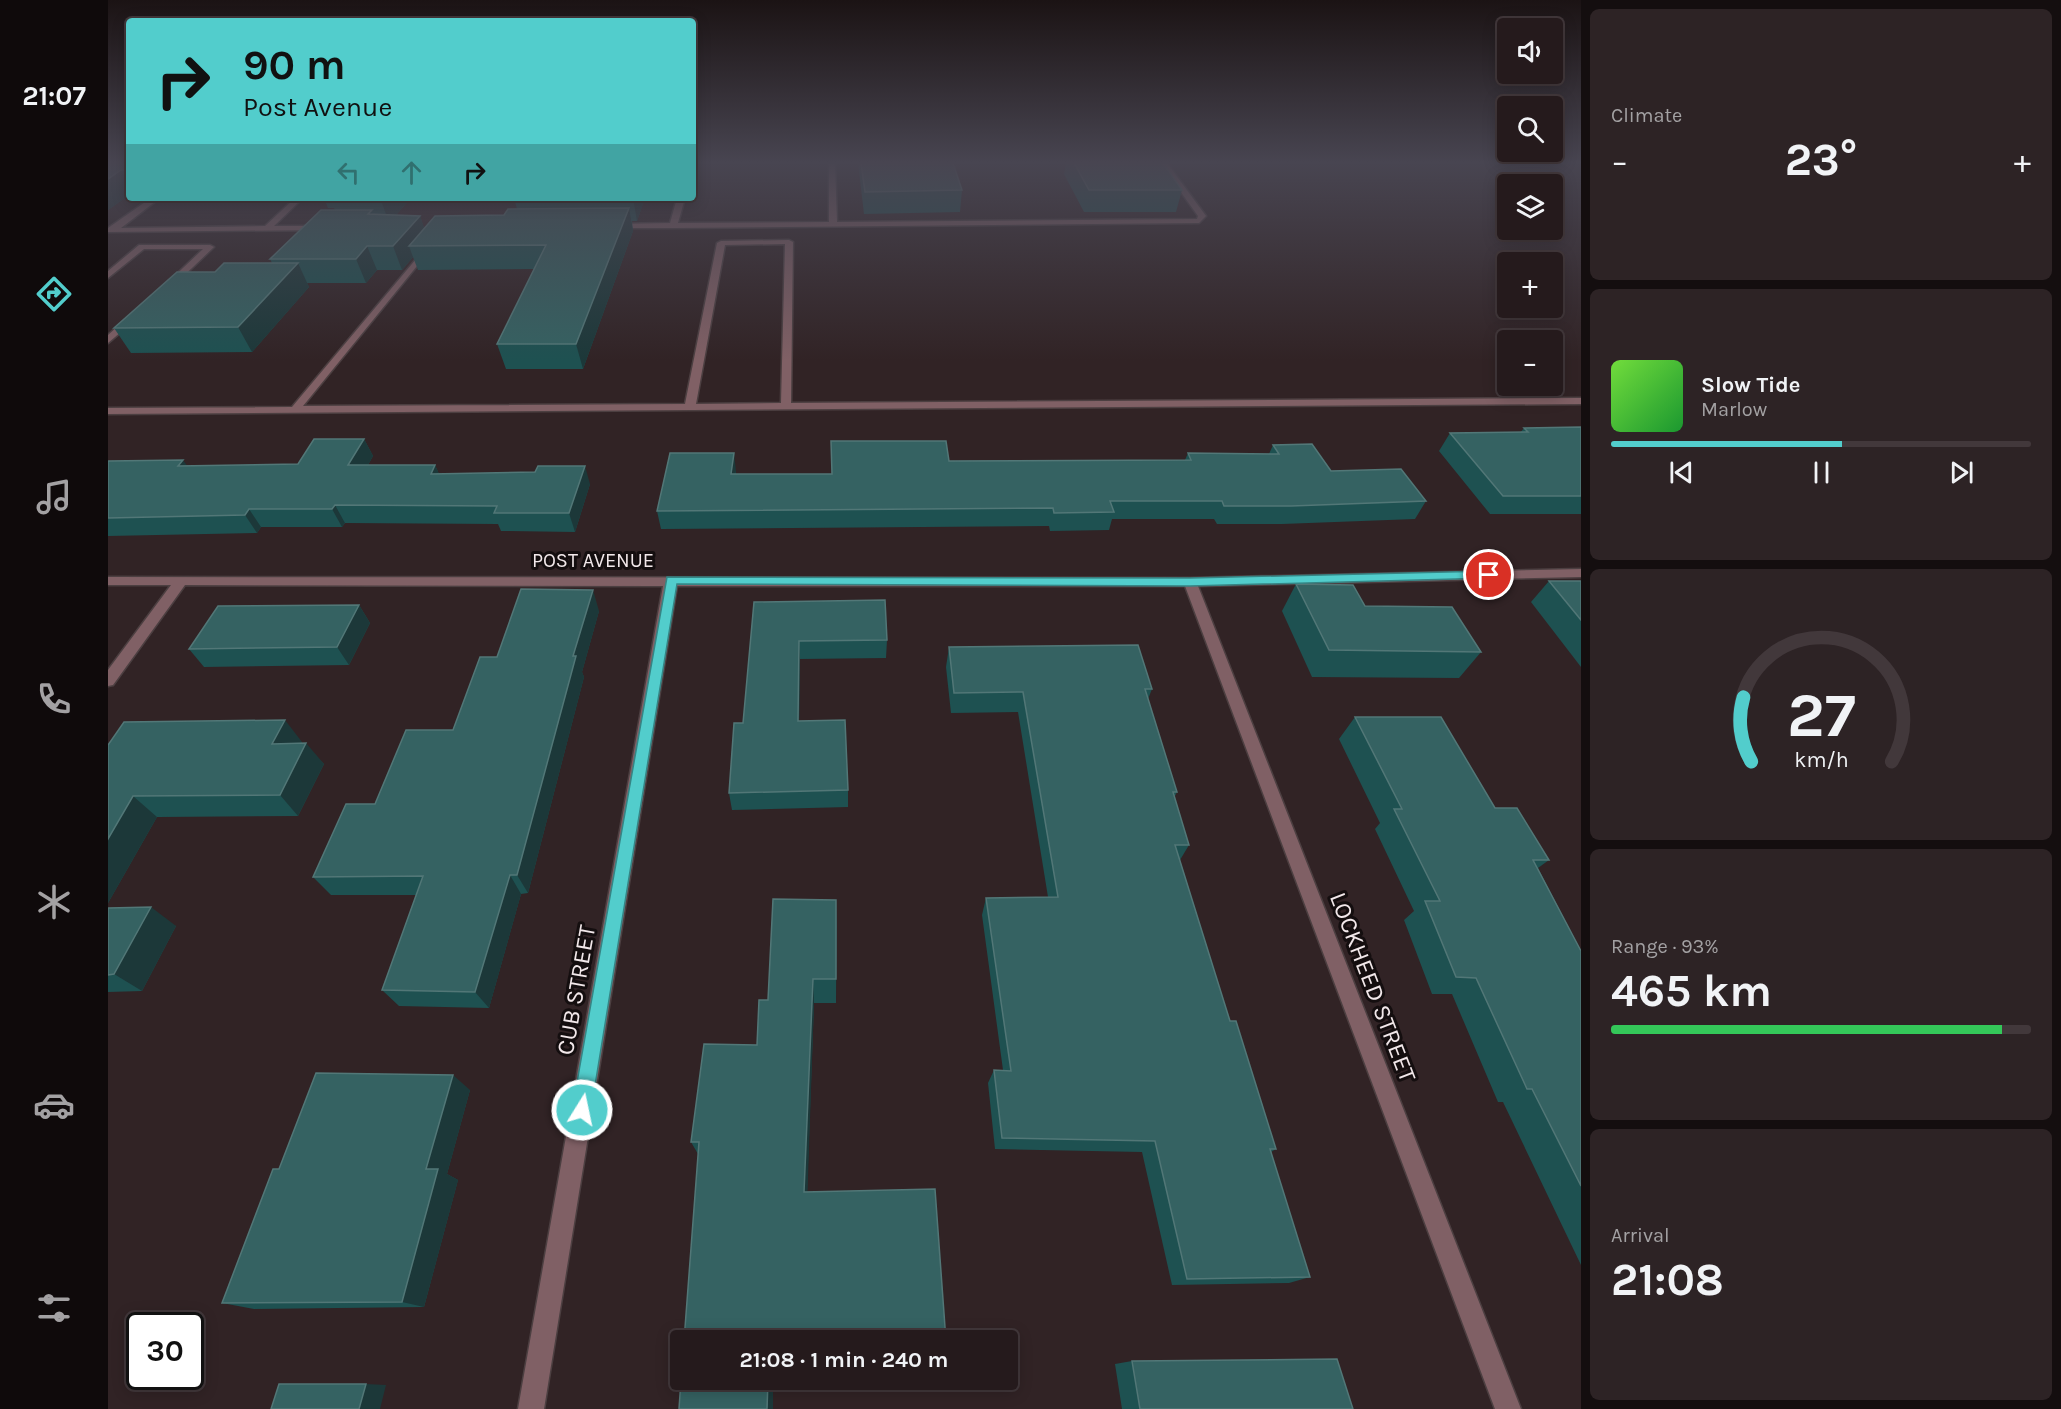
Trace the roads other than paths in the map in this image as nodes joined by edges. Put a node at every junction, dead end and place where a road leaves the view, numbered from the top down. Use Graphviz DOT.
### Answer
graph roads {
  1 [pos="267,229"];
  2 [pos="285,229"];
  3 [pos="111,230"];
  4 [pos="436,237"];
  5 [pos="108,275"];
  6 [pos="159,294"];
  7 [pos="142,309"];
  8 [pos="108,340"];
  9 [pos="1581,401"];
  10 [pos="786,406"];
  11 [pos="690,407"];
  12 [pos="296,410"];
  13 [pos="108,411"];
  14 [pos="1581,573"];
  15 [pos="182,580"];
  16 [pos="672,580"];
  17 [pos="108,581"];
  18 [pos="1190,582"];
  19 [pos="108,681"];
  20 [pos="531,1409"];
  21 [pos="1508,1409"];
  1 -- 2 [label="street"];
  1 -- 3 [label="street"];
  4 -- 12 [label="street"];
  5 -- 6 [label="street"];
  7 -- 8 [label="street"];
  9 -- 10 [label="street"];
  10 -- 11 [label="street"];
  10 -- 11 [label="street"];
  11 -- 12 [label="street"];
  12 -- 13 [label="street"];
  14 -- 18 [label="street, POST AVENUE"];
  15 -- 16 [label="street, POST AVENUE"];
  15 -- 17 [label="street, POST AVENUE"];
  15 -- 19 [label="street"];
  16 -- 18 [label="street, POST AVENUE"];
  16 -- 20 [label="street, CUB STREET"];
  18 -- 21 [label="street, LOCKHEED STREET"];
}
